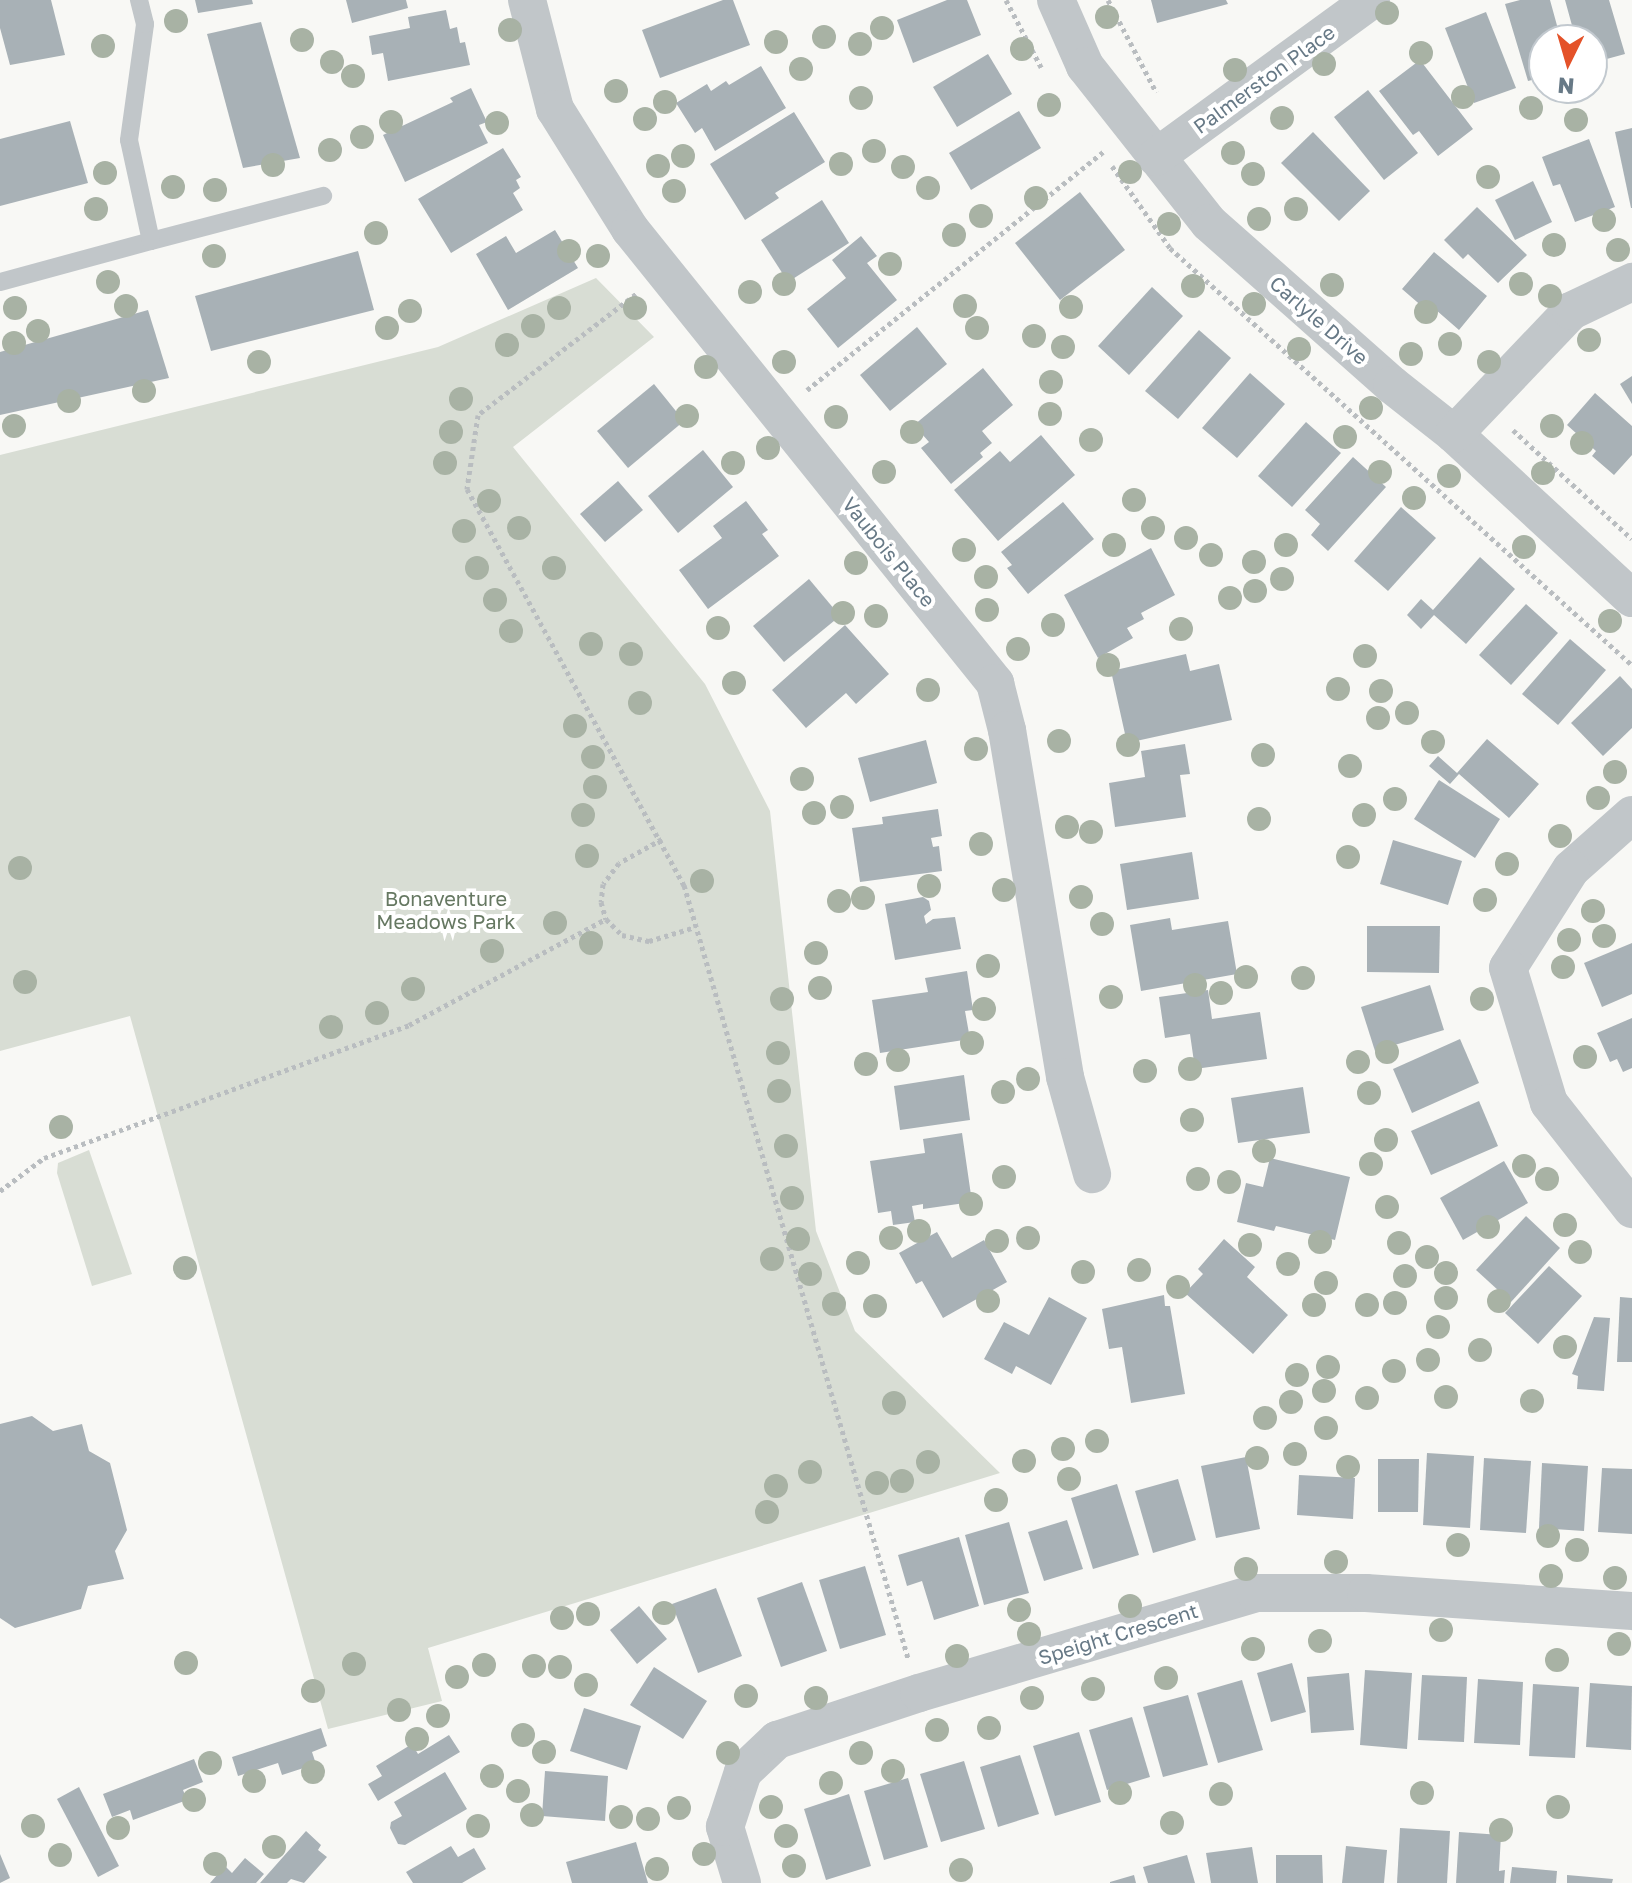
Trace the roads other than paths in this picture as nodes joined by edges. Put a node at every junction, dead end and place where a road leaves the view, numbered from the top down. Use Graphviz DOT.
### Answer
graph roads {
  1 [pos="139,0"];
  2 [pos="527,0"];
  3 [pos="1056,0"];
  4 [pos="1371,0"];
  5 [pos="1156,157"];
  6 [pos="323,196"];
  7 [pos="151,241"];
  8 [pos="0,282"];
  9 [pos="1632,282"];
  10 [pos="1454,434"];
  11 [pos="1632,598"];
  12 [pos="1632,815"];
  13 [pos="1092,1174"];
  14 [pos="1632,1209"];
  15 [pos="1632,1611"];
  16 [pos="742,1883"];
  1 -- 7 [label="lane"];
  2 -- 13 [label="street, Vaubois Place"];
  3 -- 5 [label="street, Carlyle Drive"];
  4 -- 5 [label="street, Palmerston Place"];
  5 -- 10 [label="street, Carlyle Drive"];
  6 -- 7 [label="lane"];
  7 -- 8 [label="lane"];
  9 -- 10 [label="street"];
  10 -- 11 [label="street, Carlyle Drive"];
  12 -- 14 [label="street"];
  15 -- 16 [label="street, Speight Crescent"];
}
